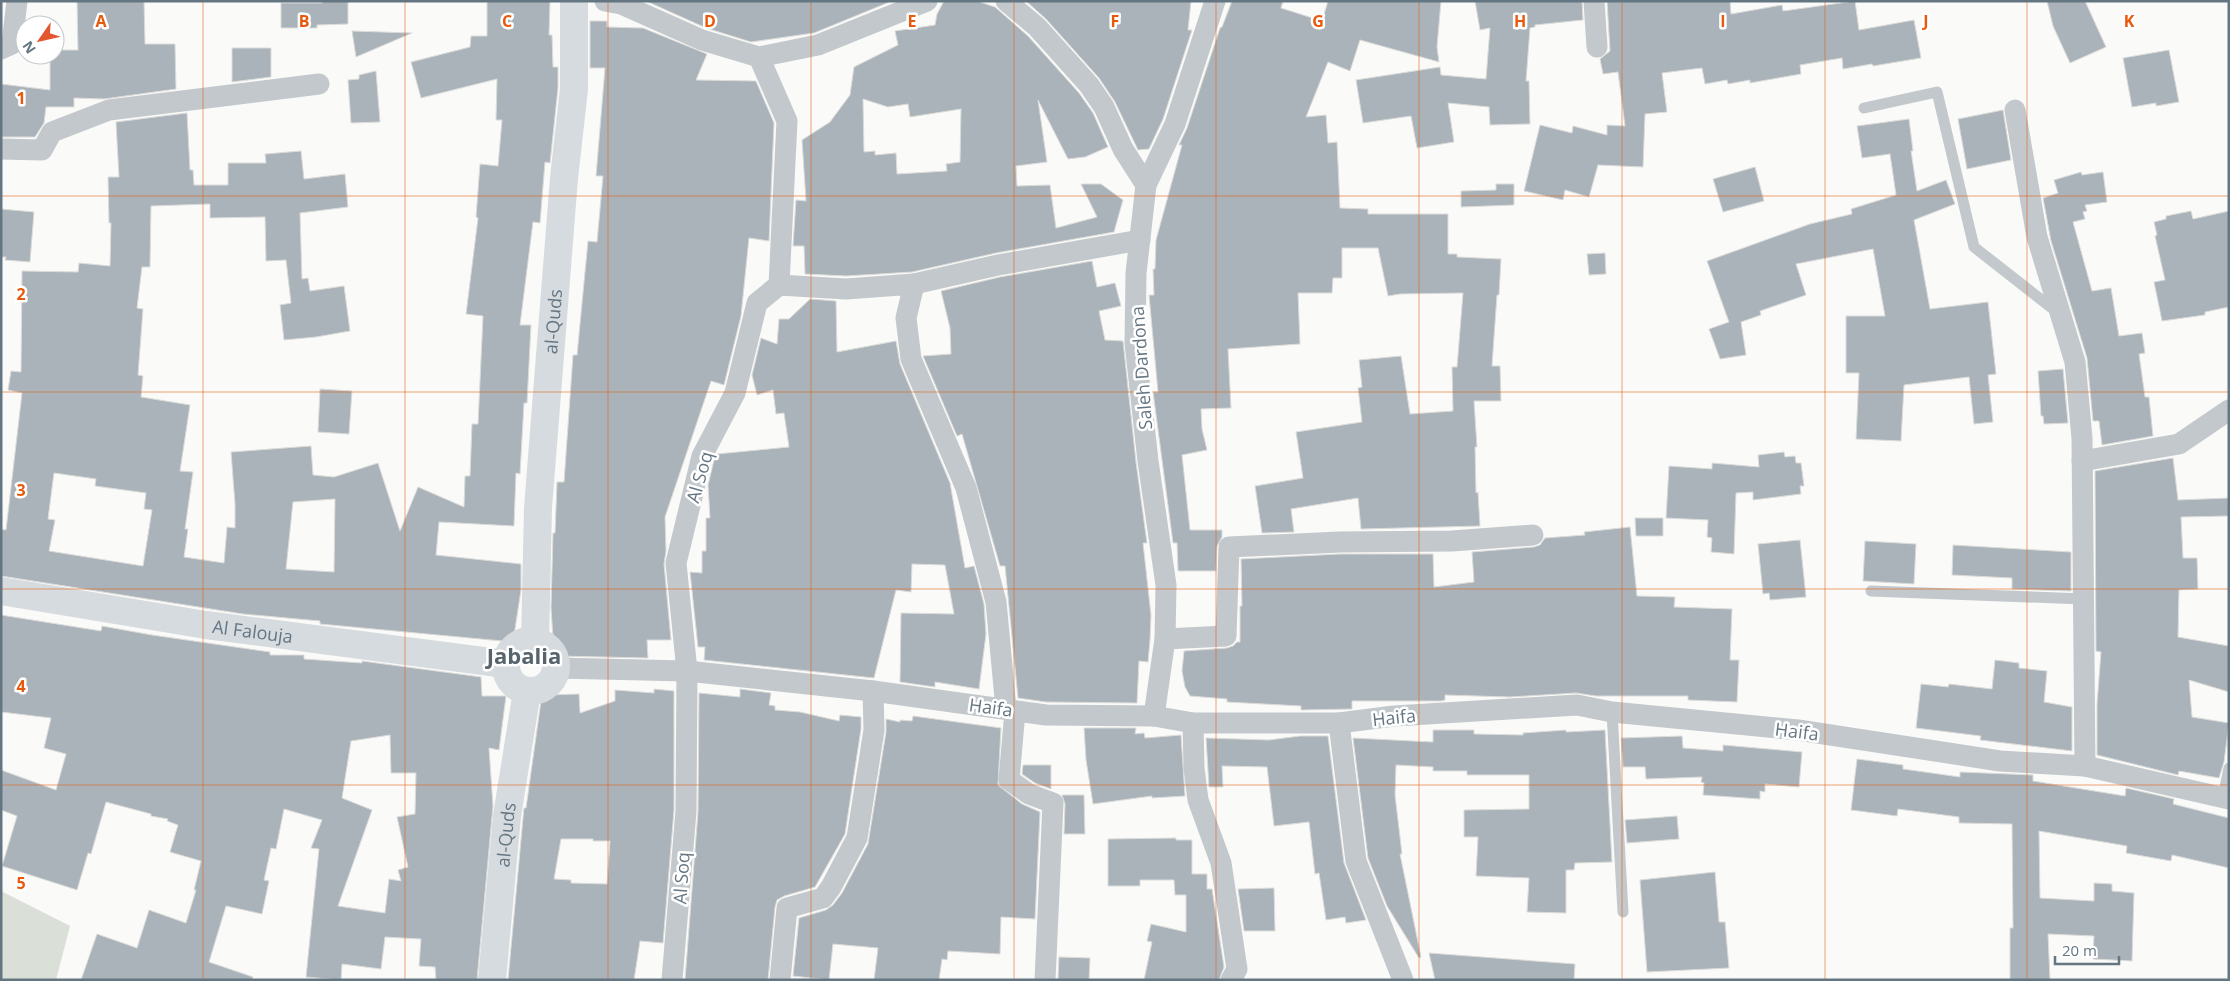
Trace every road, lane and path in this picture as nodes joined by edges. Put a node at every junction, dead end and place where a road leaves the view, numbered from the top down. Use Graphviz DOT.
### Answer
graph roads {
  1 [pos="17,1"];
  2 [pos="574,1"];
  3 [pos="605,1"];
  4 [pos="928,1"];
  5 [pos="1006,1"];
  6 [pos="1214,1"];
  7 [pos="1594,1"];
  8 [pos="1597,47"];
  9 [pos="1,49"];
  10 [pos="759,57"];
  11 [pos="319,84"];
  12 [pos="1864,108"];
  13 [pos="2015,110"];
  14 [pos="1,149"];
  15 [pos="1146,185"];
  16 [pos="1140,240"];
  17 [pos="914,284"];
  18 [pos="779,285"];
  19 [pos="2062,316"];
  20 [pos="2229,410"];
  21 [pos="2082,461"];
  22 [pos="1533,535"];
  23 [pos="1,591"];
  24 [pos="1870,591"];
  25 [pos="2084,600"];
  26 [pos="1166,639"];
  27 [pos="535,642"];
  28 [pos="506,664"];
  29 [pos="555,668"];
  30 [pos="687,671"];
  31 [pos="527,691"];
  32 [pos="872,692"];
  33 [pos="1010,710"];
  34 [pos="1612,712"];
  35 [pos="1154,716"];
  36 [pos="1193,723"];
  37 [pos="1339,723"];
  38 [pos="2085,766"];
  39 [pos="2229,768"];
  40 [pos="2226,798"];
  41 [pos="1624,912"];
  42 [pos="492,980"];
  43 [pos="672,980"];
  44 [pos="780,980"];
  45 [pos="1045,980"];
  46 [pos="1231,980"];
  47 [pos="1403,980"];
  1 -- 9 [label="street"];
  2 -- 27 [label="main road, al-Quds"];
  3 -- 10 [label="street"];
  4 -- 10 [label="street"];
  5 -- 15 [label="street"];
  6 -- 15 [label="street, Saleh Dardona"];
  7 -- 8 [label="street"];
  10 -- 18 [label="street"];
  11 -- 14 [label="street"];
  12 -- 19 [label="lane"];
  13 -- 19 [label="street"];
  15 -- 16 [label="street, Saleh Dardona"];
  16 -- 17 [label="street"];
  16 -- 26 [label="street, Saleh Dardona"];
  17 -- 18 [label="street"];
  17 -- 33 [label="street"];
  18 -- 30 [label="street, Al Soq"];
  19 -- 21 [label="street"];
  20 -- 21 [label="street"];
  21 -- 25 [label="street"];
  22 -- 26 [label="street"];
  23 -- 28 [label="main road, Al Falouja"];
  24 -- 25 [label="lane"];
  25 -- 38 [label="street"];
  26 -- 35 [label="street, Saleh Dardona"];
  27 -- 28 [label="main road"];
  27 -- 29 [label="main road"];
  28 -- 31 [label="main road"];
  29 -- 30 [label="street, Haifa"];
  29 -- 31 [label="main road"];
  30 -- 32 [label="street, Haifa"];
  30 -- 43 [label="street, Al Soq"];
  31 -- 42 [label="main road, al-Quds"];
  32 -- 33 [label="street, Haifa"];
  32 -- 44 [label="street"];
  33 -- 35 [label="street, Haifa"];
  33 -- 45 [label="street"];
  34 -- 37 [label="street, Haifa"];
  34 -- 38 [label="street, Haifa"];
  34 -- 41 [label="lane"];
  35 -- 36 [label="street, Haifa"];
  36 -- 37 [label="street, Haifa"];
  36 -- 46 [label="street"];
  37 -- 47 [label="street"];
  38 -- 40 [label="street, Haifa"];
  39 -- 40 [label="lane"];
}
